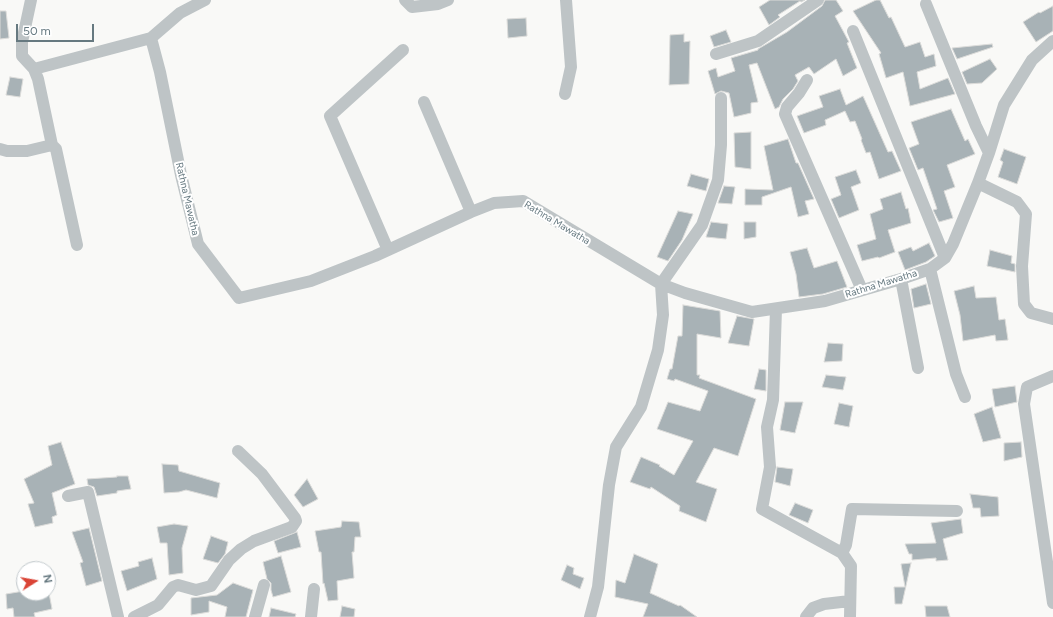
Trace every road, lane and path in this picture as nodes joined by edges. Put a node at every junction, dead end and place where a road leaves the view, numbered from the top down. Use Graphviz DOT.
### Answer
graph roads {
  1 [pos="31,0"];
  2 [pos="205,0"];
  3 [pos="405,0"];
  4 [pos="448,0"];
  5 [pos="566,0"];
  6 [pos="818,0"];
  7 [pos="926,4"];
  8 [pos="853,31"];
  9 [pos="151,38"];
  10 [pos="1053,41"];
  11 [pos="403,50"];
  12 [pos="716,54"];
  13 [pos="36,74"];
  14 [pos="806,80"];
  15 [pos="565,94"];
  16 [pos="721,98"];
  17 [pos="424,102"];
  18 [pos="52,145"];
  19 [pos="0,149"];
  20 [pos="990,153"];
  21 [pos="978,184"];
  22 [pos="471,212"];
  23 [pos="77,245"];
  24 [pos="388,250"];
  25 [pos="945,258"];
  26 [pos="930,269"];
  27 [pos="901,279"];
  28 [pos="660,284"];
  29 [pos="862,290"];
  30 [pos="776,309"];
  31 [pos="1053,319"];
  32 [pos="918,368"];
  33 [pos="1053,376"];
  34 [pos="966,397"];
  35 [pos="238,451"];
  36 [pos="68,496"];
  37 [pos="957,511"];
  38 [pos="842,554"];
  39 [pos="264,585"];
  40 [pos="314,589"];
  41 [pos="850,601"];
  42 [pos="1053,603"];
  43 [pos="118,617"];
  44 [pos="134,617"];
  45 [pos="255,617"];
  46 [pos="311,617"];
  47 [pos="590,617"];
  48 [pos="806,617"];
  49 [pos="850,617"];
  1 -- 13 [label="street"];
  2 -- 9 [label="street"];
  3 -- 4 [label="street"];
  5 -- 15 [label="street"];
  6 -- 12 [label="street"];
  7 -- 20 [label="street"];
  8 -- 25 [label="street"];
  9 -- 13 [label="street"];
  9 -- 24 [label="street, Rathna Mawatha"];
  10 -- 20 [label="street, Rathna Mawatha"];
  11 -- 24 [label="street"];
  13 -- 18 [label="street"];
  14 -- 29 [label="street"];
  16 -- 28 [label="street"];
  17 -- 22 [label="street"];
  18 -- 19 [label="street"];
  18 -- 23 [label="street"];
  20 -- 21 [label="street, Rathna Mawatha"];
  21 -- 25 [label="street, Rathna Mawatha"];
  21 -- 31 [label="street"];
  22 -- 24 [label="street, Rathna Mawatha"];
  22 -- 28 [label="street, Rathna Mawatha"];
  25 -- 26 [label="street, Rathna Mawatha"];
  26 -- 27 [label="street, Rathna Mawatha"];
  26 -- 34 [label="street"];
  27 -- 29 [label="street, Rathna Mawatha"];
  27 -- 32 [label="street"];
  28 -- 30 [label="street, Rathna Mawatha"];
  28 -- 47 [label="street"];
  29 -- 30 [label="street, Rathna Mawatha"];
  30 -- 38 [label="street"];
  33 -- 42 [label="street"];
  35 -- 44 [label="street"];
  36 -- 43 [label="street"];
  37 -- 38 [label="street"];
  38 -- 41 [label="street"];
  39 -- 45 [label="street"];
  40 -- 46 [label="street"];
  41 -- 48 [label="street"];
  41 -- 49 [label="street"];
}
